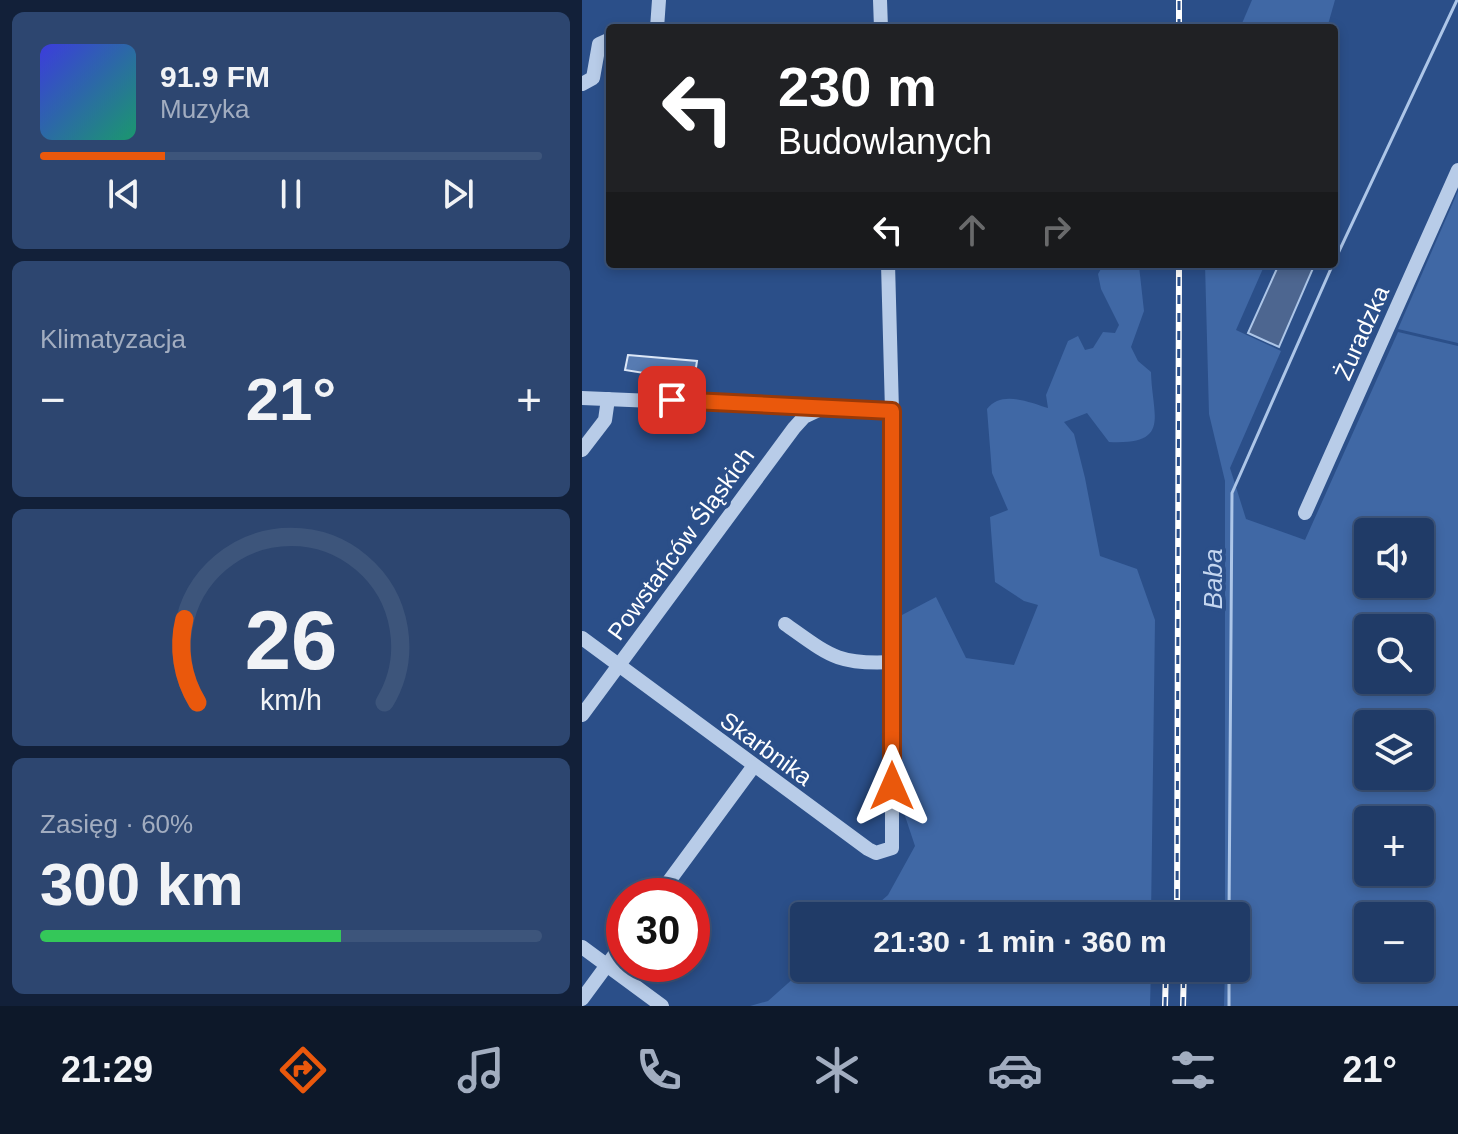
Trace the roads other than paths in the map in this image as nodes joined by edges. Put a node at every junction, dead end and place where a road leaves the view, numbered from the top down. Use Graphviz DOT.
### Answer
graph roads {
  1 [pos="659,0"];
  2 [pos="880,0"];
  3 [pos="657,24"];
  4 [pos="881,24"];
  5 [pos="606,41"];
  6 [pos="582,84"];
  7 [pos="1458,170"];
  8 [pos="888,268"];
  9 [pos="582,398"];
  10 [pos="608,399"];
  11 [pos="823,408"];
  12 [pos="892,411"];
  13 [pos="582,450"];
  14 [pos="1305,513"];
  15 [pos="785,624"];
  16 [pos="582,638"];
  17 [pos="892,662"];
  18 [pos="618,667"];
  19 [pos="582,715"];
  20 [pos="753,767"];
  21 [pos="671,878"];
  22 [pos="582,947"];
  23 [pos="606,965"];
  24 [pos="606,967"];
  25 [pos="629,982"];
  26 [pos="582,999"];
  27 [pos="662,1006"];
  1 -- 3 [label="street"];
  2 -- 4 [label="street"];
  5 -- 6 [label="street"];
  7 -- 14 [label="street, Żuradzka"];
  8 -- 12 [label="street"];
  9 -- 10 [label="street"];
  10 -- 11 [label="street"];
  10 -- 13 [label="street"];
  11 -- 12 [label="street"];
  11 -- 18 [label="street, Powstańców Śląskich"];
  12 -- 17 [label="street"];
  15 -- 17 [label="street"];
  16 -- 18 [label="street, Skarbnika"];
  17 -- 20 [label="street, Skarbnika"];
  18 -- 19 [label="street, Powstańców Śląskich"];
  18 -- 20 [label="street, Skarbnika"];
  20 -- 21 [label="street"];
  22 -- 23 [label="street"];
  24 -- 26 [label="street"];
  25 -- 27 [label="street"];
}
